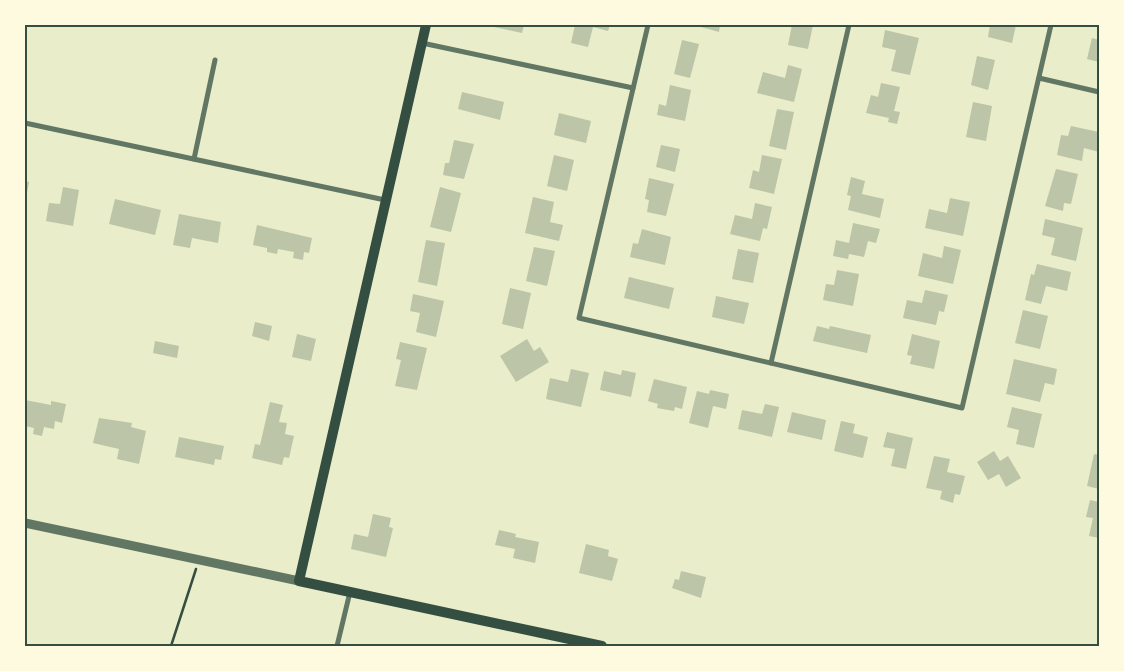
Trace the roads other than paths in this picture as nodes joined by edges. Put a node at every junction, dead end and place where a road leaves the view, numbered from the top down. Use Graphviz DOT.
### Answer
graph roads {
  1 [pos="426,25"];
  2 [pos="648,25"];
  3 [pos="849,25"];
  4 [pos="1051,25"];
  5 [pos="422,42"];
  6 [pos="215,60"];
  7 [pos="1039,78"];
  8 [pos="633,88"];
  9 [pos="1099,92"];
  10 [pos="25,123"];
  11 [pos="194,159"];
  12 [pos="385,200"];
  13 [pos="771,363"];
  14 [pos="25,523"];
  15 [pos="299,582"];
  16 [pos="350,592"];
  17 [pos="336,646"];
  18 [pos="602,646"];
  1 -- 5 [label="main road"];
  2 -- 8 [label="street"];
  3 -- 13 [label="street"];
  4 -- 7 [label="street"];
  5 -- 8 [label="street"];
  5 -- 12 [label="main road"];
  6 -- 11 [label="street"];
  7 -- 9 [label="street"];
  7 -- 13 [label="street"];
  8 -- 13 [label="street"];
  10 -- 11 [label="street"];
  11 -- 12 [label="street"];
  12 -- 15 [label="main road"];
  14 -- 15 [label="street"];
  15 -- 16 [label="main road"];
  16 -- 17 [label="street"];
  16 -- 18 [label="main road"];
}
